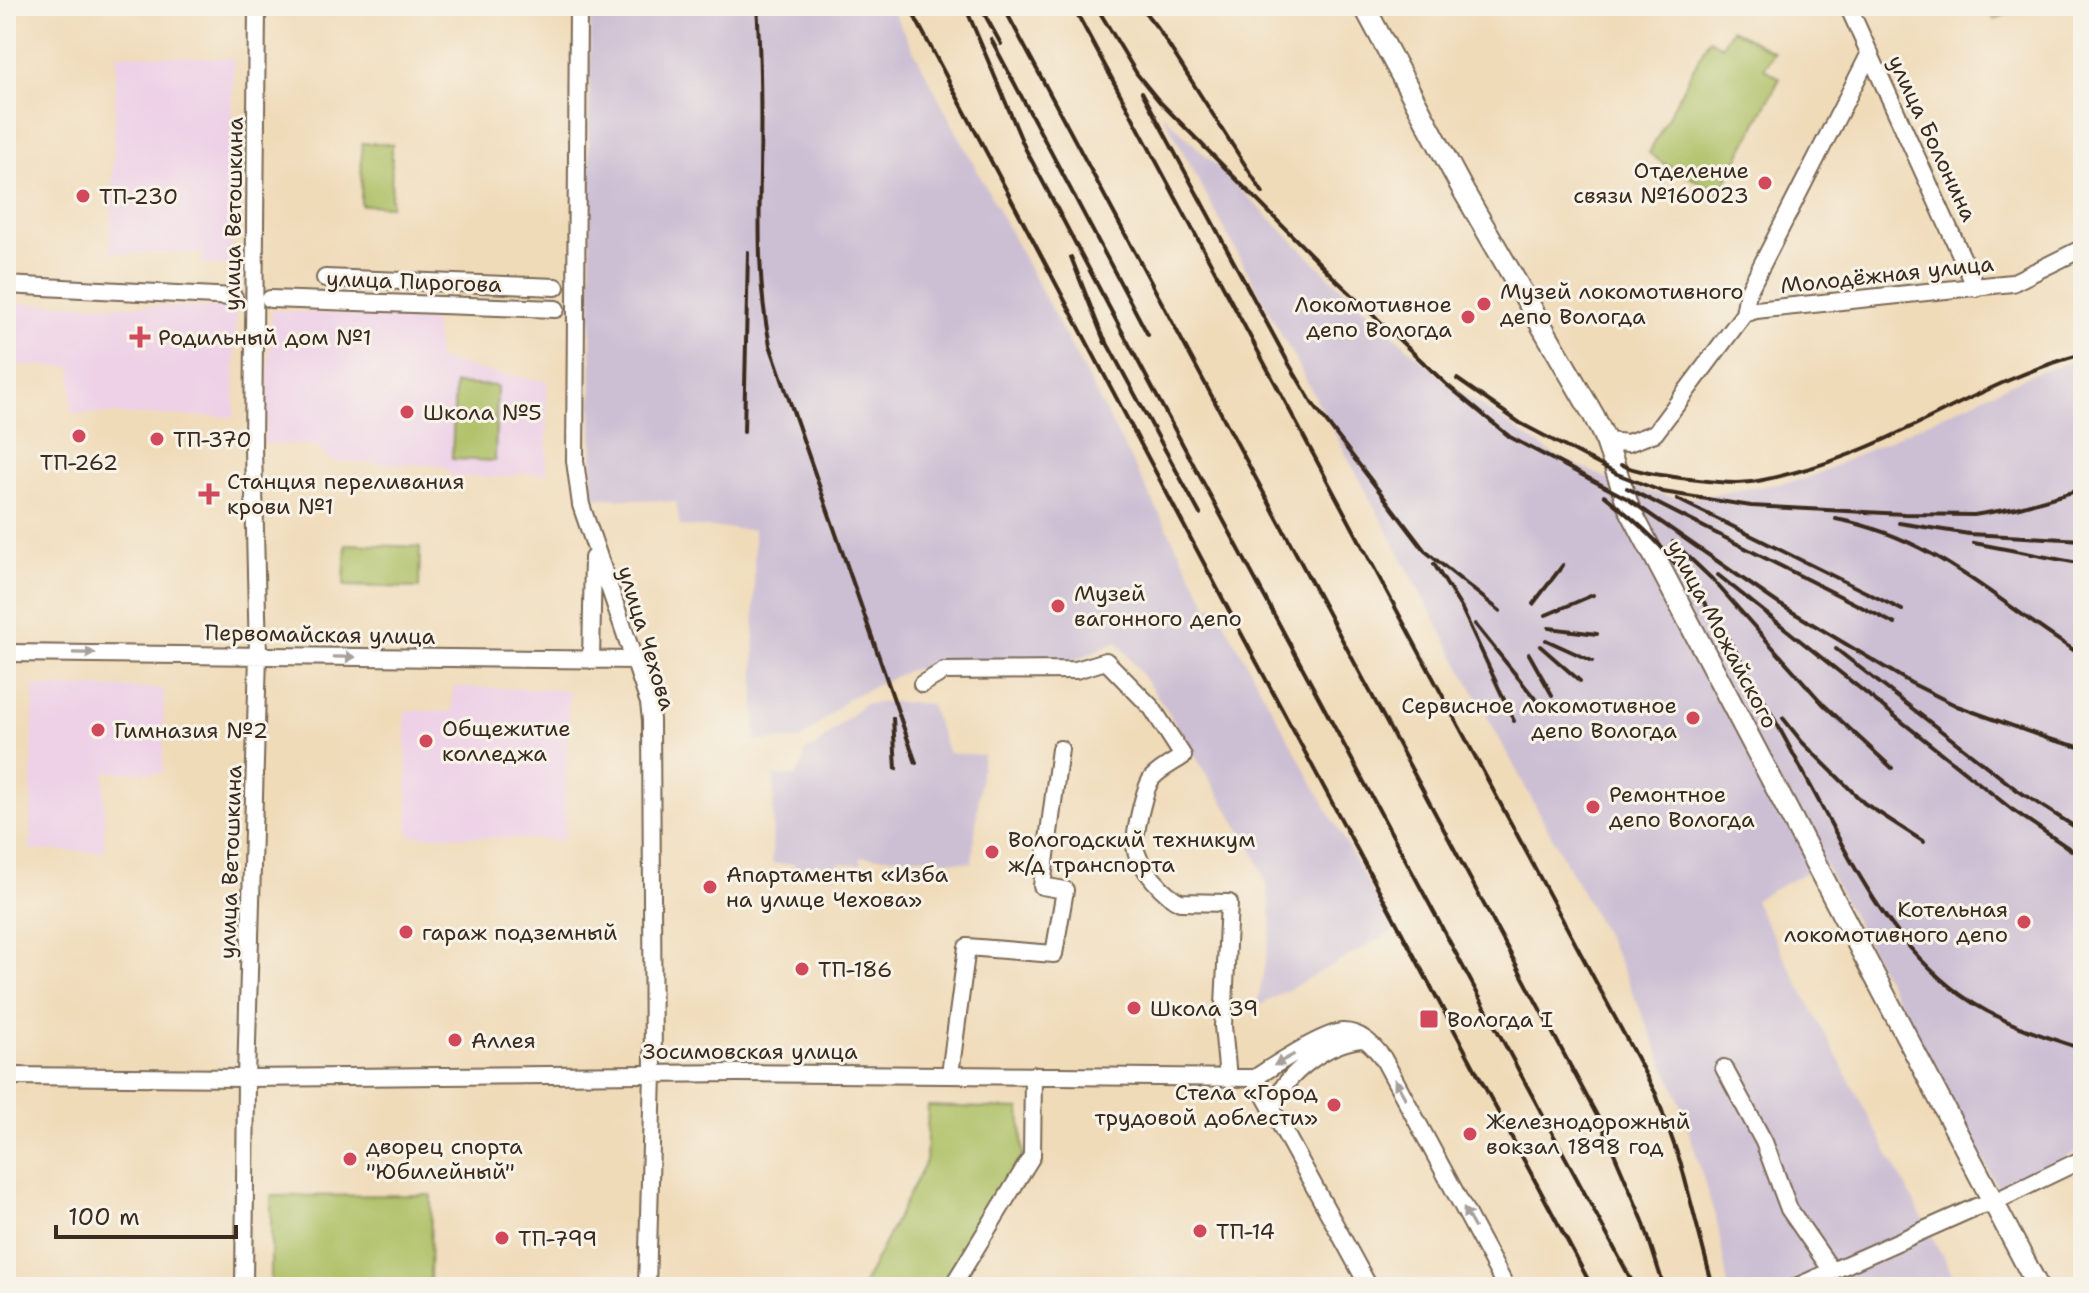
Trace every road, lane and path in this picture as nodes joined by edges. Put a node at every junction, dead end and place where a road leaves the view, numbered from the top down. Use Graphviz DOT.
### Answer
graph roads {
  1 [pos="257,6"];
  2 [pos="578,6"];
  3 [pos="1364,6"];
  4 [pos="1848,6"];
  5 [pos="1870,53"];
  6 [pos="2083,248"];
  7 [pos="325,278"];
  8 [pos="6,285"];
  9 [pos="556,287"];
  10 [pos="1976,288"];
  11 [pos="234,297"];
  12 [pos="270,299"];
  13 [pos="556,309"];
  14 [pos="1744,314"];
  15 [pos="1606,441"];
  16 [pos="593,545"];
  17 [pos="6,653"];
  18 [pos="258,655"];
  19 [pos="591,660"];
  20 [pos="634,660"];
  21 [pos="922,684"];
  22 [pos="1060,749"];
  23 [pos="1366,1039"];
  24 [pos="1724,1068"];
  25 [pos="653,1073"];
  26 [pos="950,1074"];
  27 [pos="1033,1075"];
  28 [pos="6,1076"];
  29 [pos="246,1078"];
  30 [pos="1228,1078"];
  31 [pos="1255,1078"];
  32 [pos="1273,1107"];
  33 [pos="2083,1159"];
  34 [pos="1994,1202"];
  35 [pos="1832,1271"];
  36 [pos="244,1287"];
  37 [pos="647,1287"];
  38 [pos="952,1287"];
  39 [pos="1369,1287"];
  40 [pos="1506,1287"];
  41 [pos="1796,1287"];
  42 [pos="2038,1287"];
  1 -- 18 [label="street, улица Ветошкина"];
  2 -- 16 [label="street, улица Чехова"];
  3 -- 15 [label="main road, улица Можайского"];
  4 -- 5 [label="street, улица Болонина"];
  5 -- 10 [label="street, улица Болонина"];
  5 -- 14 [label="street"];
  6 -- 10 [label="street, Молодёжная улица"];
  7 -- 9 [label="street, улица Пирогова"];
  8 -- 11 [label="street"];
  10 -- 14 [label="street, Молодёжная улица"];
  12 -- 13 [label="street, улица Пирогова"];
  14 -- 15 [label="street"];
  15 -- 34 [label="main road, улица Можайского"];
  16 -- 19 [label="street"];
  16 -- 20 [label="street, улица Чехова"];
  17 -- 18 [label="street, Первомайская улица, one-way"];
  18 -- 19 [label="street, Первомайская улица, one-way"];
  18 -- 29 [label="street, улица Ветошкина"];
  19 -- 20 [label="street, Первомайская улица"];
  20 -- 25 [label="street, улица Чехова"];
  21 -- 30 [label="street"];
  22 -- 26 [label="street"];
  23 -- 31 [label="street, one-way"];
  23 -- 32 [label="street"];
  40 -- 23 [label="street, one-way"];
  24 -- 35 [label="street"];
  25 -- 26 [label="street, Зосимовская улица"];
  25 -- 29 [label="street, Зосимовская улица"];
  25 -- 37 [label="street, улица Чехова"];
  26 -- 27 [label="street, Зосимовская улица"];
  27 -- 30 [label="street, Зосимовская улица"];
  27 -- 38 [label="street"];
  28 -- 29 [label="street, Зосимовская улица"];
  29 -- 36 [label="street, улица Ветошкина"];
  30 -- 31 [label="street, Зосимовская улица"];
  31 -- 32 [label="street"];
  32 -- 39 [label="street"];
  33 -- 34 [label="street"];
  34 -- 35 [label="street"];
  34 -- 42 [label="main road, улица Можайского"];
  35 -- 41 [label="street"];
}
